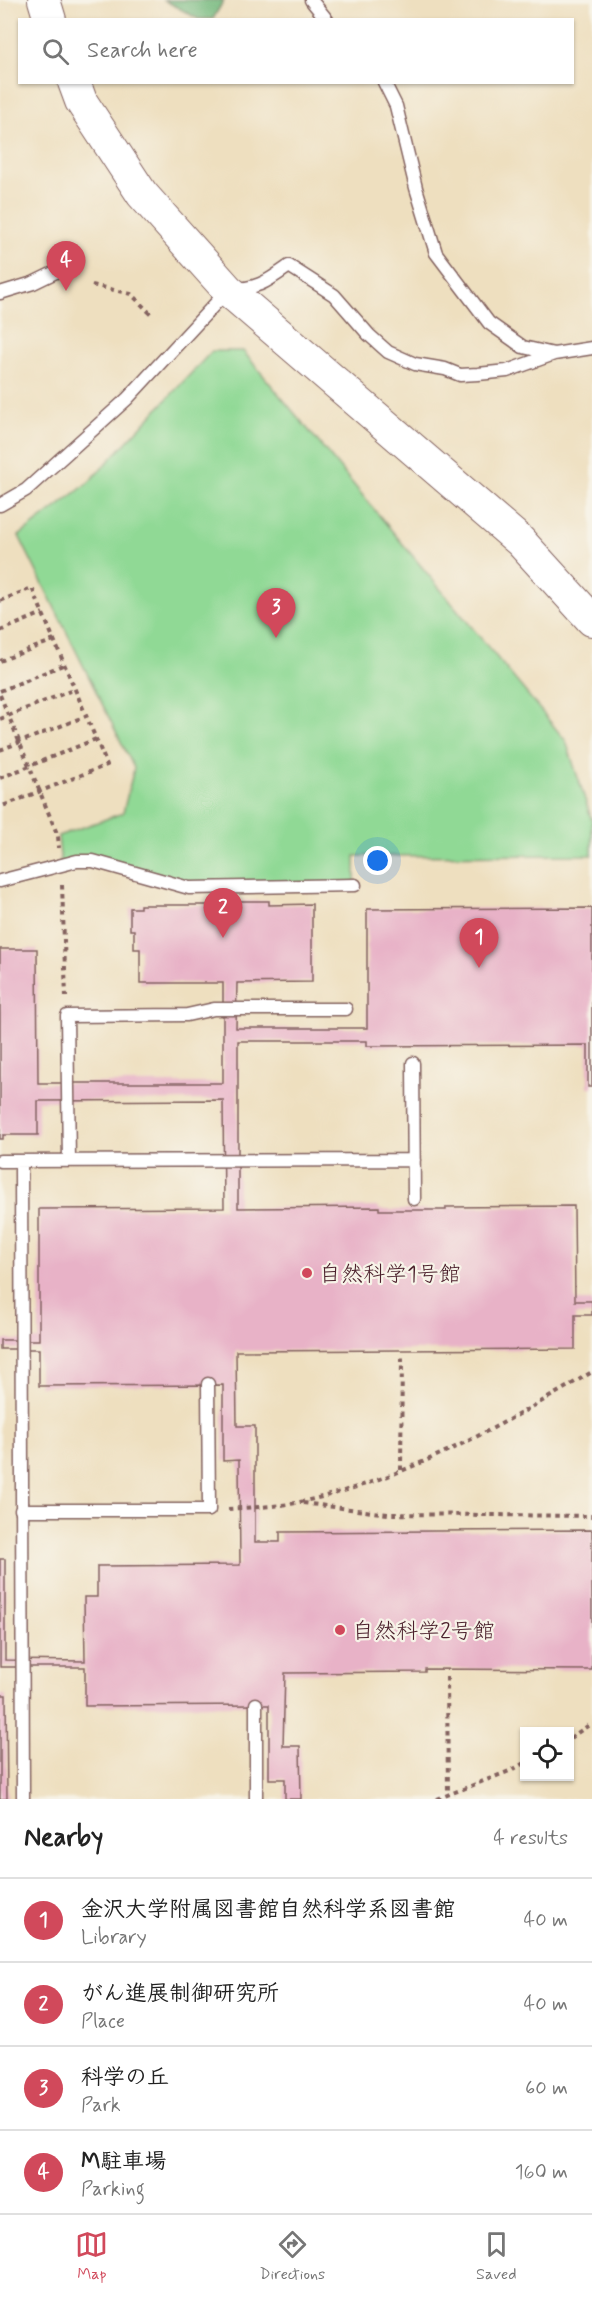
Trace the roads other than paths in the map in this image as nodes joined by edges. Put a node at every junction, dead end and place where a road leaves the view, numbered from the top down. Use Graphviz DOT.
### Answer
graph roads {
  1 [pos="44,0"];
  2 [pos="311,0"];
  3 [pos="49,18"];
  4 [pos="325,18"];
  5 [pos="75,84"];
  6 [pos="385,84"];
  7 [pos="76,262"];
  8 [pos="228,290"];
  9 [pos="0,293"];
  10 [pos="592,348"];
  11 [pos="554,354"];
  12 [pos="0,505"];
  13 [pos="592,620"];
  14 [pos="0,882"];
  15 [pos="355,885"];
  16 [pos="346,1009"];
  17 [pos="413,1063"];
  18 [pos="414,1160"];
  19 [pos="0,1161"];
  20 [pos="21,1161"];
  21 [pos="69,1161"];
  22 [pos="414,1199"];
  23 [pos="208,1384"];
  24 [pos="21,1510"];
  25 [pos="256,1704"];
  26 [pos="23,1799"];
  27 [pos="256,1799"];
  1 -- 3 [label="street"];
  2 -- 4 [label="lane"];
  5 -- 8 [label="street"];
  6 -- 11 [label="lane"];
  7 -- 9 [label="lane"];
  8 -- 11 [label="lane"];
  8 -- 12 [label="lane"];
  8 -- 13 [label="street"];
  10 -- 11 [label="lane"];
  14 -- 15 [label="lane"];
  16 -- 21 [label="lane"];
  17 -- 18 [label="lane"];
  18 -- 21 [label="lane"];
  18 -- 22 [label="lane"];
  19 -- 20 [label="lane"];
  20 -- 21 [label="lane"];
  20 -- 24 [label="lane"];
  23 -- 24 [label="lane"];
  24 -- 26 [label="lane"];
  25 -- 27 [label="lane"];
}
